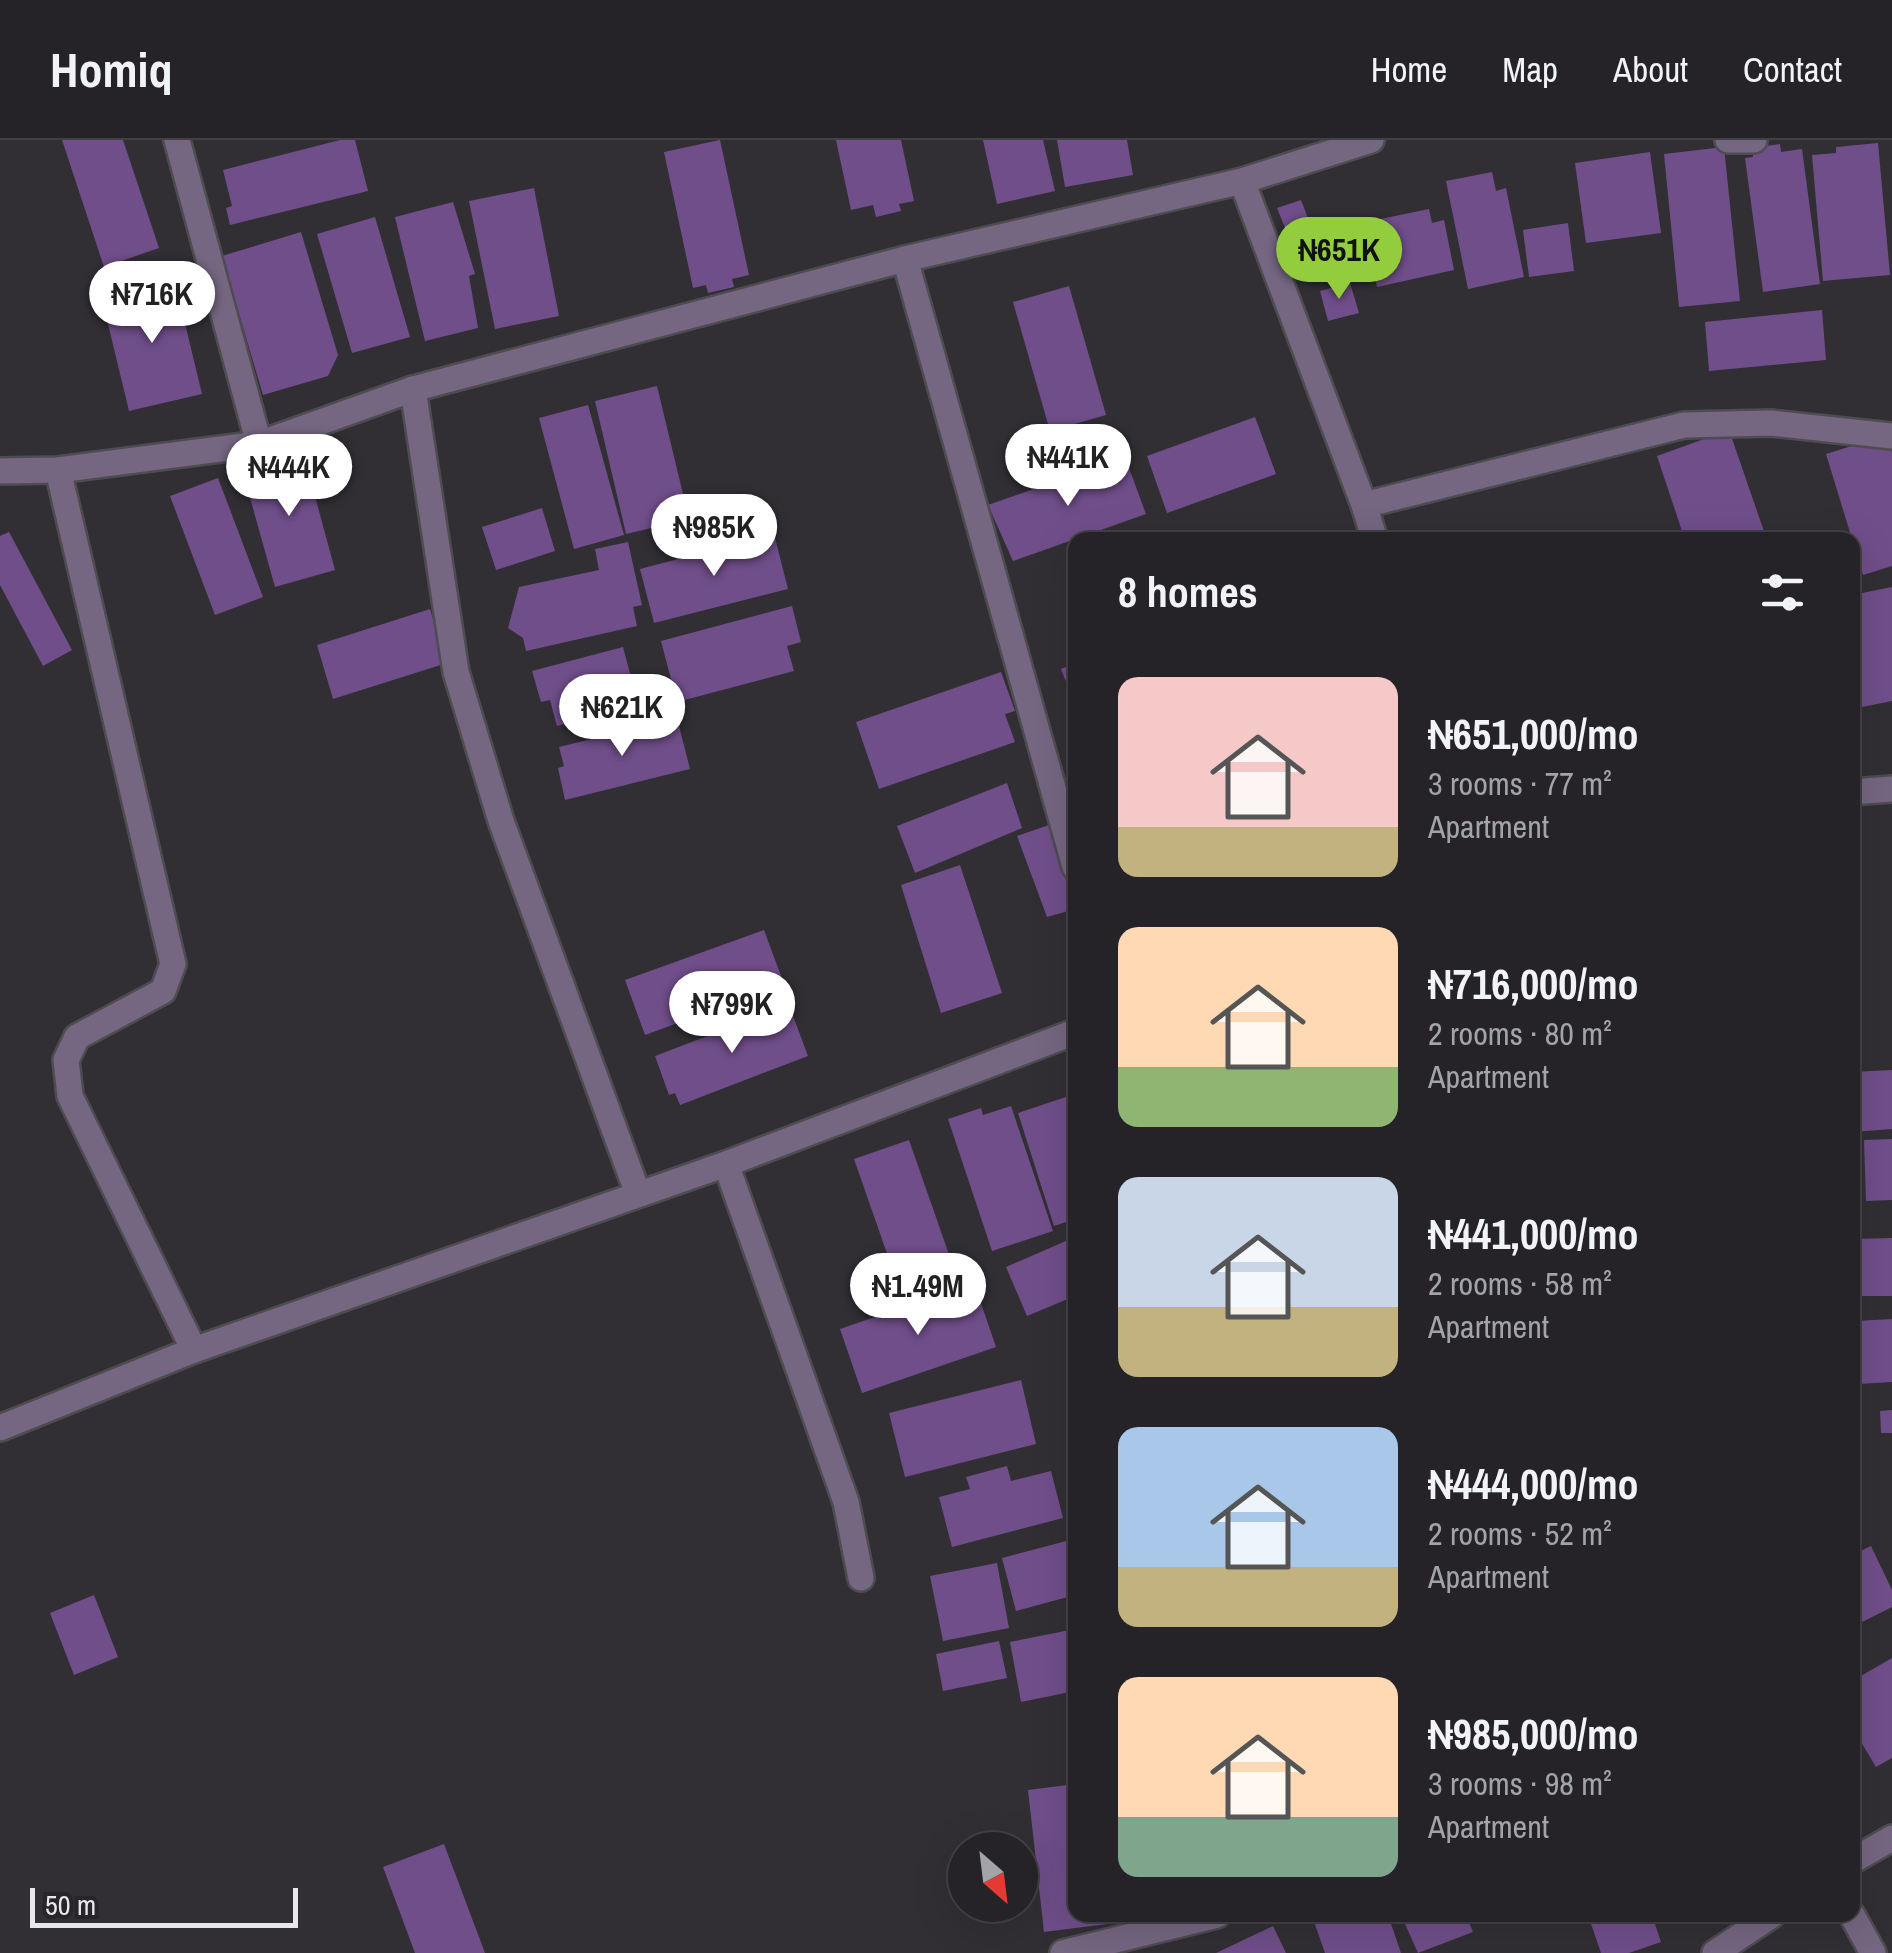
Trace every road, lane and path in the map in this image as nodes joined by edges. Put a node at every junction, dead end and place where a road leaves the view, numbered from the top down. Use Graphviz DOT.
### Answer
graph roads {
  1 [pos="177,140"];
  2 [pos="1371,140"];
  3 [pos="1728,140"];
  4 [pos="1754,140"];
  5 [pos="1242,181"];
  6 [pos="906,259"];
  7 [pos="413,388"];
  8 [pos="1892,436"];
  9 [pos="258,444"];
  10 [pos="58,470"];
  11 [pos="0,471"];
  12 [pos="1364,505"];
  13 [pos="1372,532"];
  14 [pos="1892,789"];
  15 [pos="1860,791"];
  16 [pos="1068,842"];
  17 [pos="1068,1035"];
  18 [pos="726,1164"];
  19 [pos="638,1194"];
  20 [pos="194,1350"];
  21 [pos="0,1428"];
  22 [pos="861,1578"];
  23 [pos="1892,1838"];
  24 [pos="1860,1856"];
  25 [pos="1189,1922"];
  26 [pos="1762,1922"];
  27 [pos="1856,1922"];
  28 [pos="1063,1953"];
  29 [pos="1715,1953"];
  30 [pos="1872,1953"];
  1 -- 9 [label="street"];
  2 -- 5 [label="street"];
  3 -- 4 [label="street"];
  5 -- 6 [label="street"];
  5 -- 12 [label="street"];
  6 -- 7 [label="street"];
  6 -- 16 [label="street"];
  7 -- 9 [label="street"];
  7 -- 19 [label="street"];
  8 -- 12 [label="street"];
  9 -- 10 [label="street"];
  10 -- 11 [label="street"];
  10 -- 20 [label="street"];
  12 -- 13 [label="street"];
  14 -- 15 [label="street"];
  17 -- 18 [label="street"];
  18 -- 19 [label="street"];
  18 -- 22 [label="street"];
  19 -- 20 [label="street"];
  20 -- 21 [label="street"];
  23 -- 24 [label="street"];
  25 -- 28 [label="street"];
  26 -- 29 [label="street"];
  27 -- 30 [label="street"];
}
